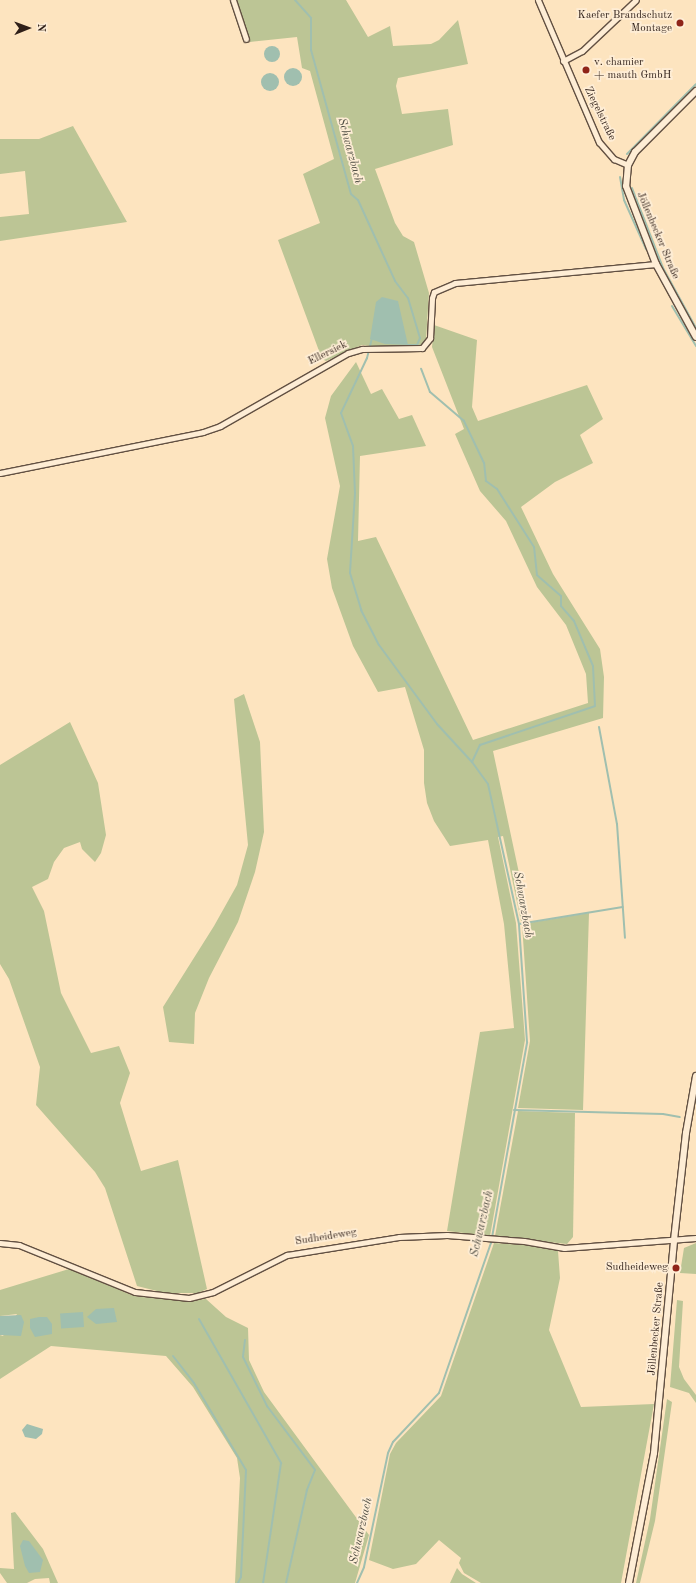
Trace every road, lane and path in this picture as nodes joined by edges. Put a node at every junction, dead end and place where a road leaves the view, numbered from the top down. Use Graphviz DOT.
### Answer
graph roads {
  1 [pos="233,0"];
  2 [pos="538,0"];
  3 [pos="636,0"];
  4 [pos="246,39"];
  5 [pos="563,61"];
  6 [pos="696,91"];
  7 [pos="628,165"];
  8 [pos="656,264"];
  9 [pos="696,337"];
  10 [pos="0,473"];
  11 [pos="696,1076"];
  12 [pos="696,1238"];
  13 [pos="674,1240"];
  14 [pos="0,1243"];
  15 [pos="629,1583"];
  1 -- 4 [label="street"];
  2 -- 5 [label="street, Ziegelstraße"];
  3 -- 5 [label="street"];
  5 -- 7 [label="street, Ziegelstraße"];
  6 -- 7 [label="street, Jöllenbecker Straße"];
  7 -- 8 [label="street, Jöllenbecker Straße"];
  8 -- 9 [label="street, Jöllenbecker Straße"];
  8 -- 10 [label="street, Ellersiek"];
  11 -- 13 [label="street, Jöllenbecker Straße"];
  12 -- 13 [label="street, Sudheideweg"];
  13 -- 14 [label="street, Sudheideweg"];
  13 -- 15 [label="street, Jöllenbecker Straße"];
}
